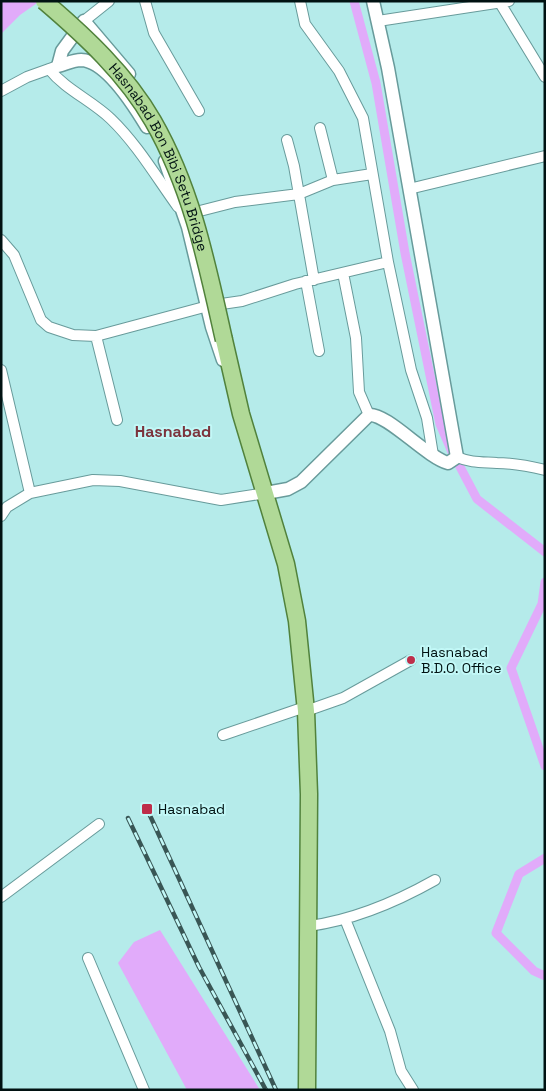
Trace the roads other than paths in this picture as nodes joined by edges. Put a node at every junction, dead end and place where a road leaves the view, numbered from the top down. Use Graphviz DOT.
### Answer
graph roads {
  1 [pos="44,1"];
  2 [pos="109,1"];
  3 [pos="144,1"];
  4 [pos="300,1"];
  5 [pos="372,1"];
  6 [pos="505,2"];
  7 [pos="84,21"];
  8 [pos="378,21"];
  9 [pos="54,67"];
  10 [pos="545,76"];
  11 [pos="1,91"];
  12 [pos="199,111"];
  13 [pos="320,128"];
  14 [pos="287,140"];
  15 [pos="545,156"];
  16 [pos="372,174"];
  17 [pos="333,180"];
  18 [pos="409,189"];
  19 [pos="299,194"];
  20 [pos="199,211"];
  21 [pos="184,215"];
  22 [pos="1,240"];
  23 [pos="388,262"];
  24 [pos="343,273"];
  25 [pos="310,281"];
  26 [pos="222,304"];
  27 [pos="208,306"];
  28 [pos="96,336"];
  29 [pos="318,351"];
  30 [pos="1,370"];
  31 [pos="232,380"];
  32 [pos="369,415"];
  33 [pos="116,420"];
  34 [pos="433,455"];
  35 [pos="457,457"];
  36 [pos="545,470"];
  37 [pos="30,492"];
  38 [pos="266,493"];
  39 [pos="3,509"];
  40 [pos="412,660"];
  41 [pos="306,709"];
  42 [pos="223,735"];
  43 [pos="99,824"];
  44 [pos="435,880"];
  45 [pos="1,897"];
  46 [pos="345,919"];
  47 [pos="309,926"];
  48 [pos="88,958"];
  49 [pos="144,1090"];
  50 [pos="307,1090"];
  51 [pos="413,1090"];
  1 -- 31 [label="main road, Hasnabad Bon Bibi Setu Bridge, bridge"];
  2 -- 7 [label="street"];
  3 -- 12 [label="street"];
  4 -- 16 [label="street"];
  5 -- 8 [label="street"];
  6 -- 8 [label="street"];
  6 -- 10 [label="street"];
  7 -- 9 [label="street"];
  7 -- 20 [label="street"];
  8 -- 18 [label="street"];
  9 -- 11 [label="street"];
  9 -- 21 [label="street"];
  9 -- 21 [label="street"];
  13 -- 17 [label="street"];
  14 -- 19 [label="street"];
  15 -- 18 [label="street"];
  16 -- 17 [label="street"];
  16 -- 23 [label="street"];
  17 -- 19 [label="street"];
  18 -- 35 [label="street"];
  19 -- 20 [label="street"];
  19 -- 25 [label="street"];
  20 -- 21 [label="street"];
  20 -- 26 [label="street"];
  21 -- 27 [label="street"];
  22 -- 28 [label="street"];
  23 -- 24 [label="street"];
  23 -- 34 [label="street"];
  24 -- 25 [label="street"];
  24 -- 32 [label="street"];
  25 -- 26 [label="street"];
  25 -- 29 [label="street"];
  26 -- 27 [label="street"];
  26 -- 31 [label="street"];
  27 -- 28 [label="street"];
  27 -- 31 [label="street"];
  28 -- 33 [label="street"];
  30 -- 37 [label="street"];
  31 -- 38 [label="main road, Hasnabad Bon Bibi Setu Bridge"];
  32 -- 34 [label="street"];
  32 -- 38 [label="street"];
  34 -- 35 [label="street"];
  35 -- 36 [label="street"];
  37 -- 38 [label="street"];
  37 -- 39 [label="street"];
  38 -- 41 [label="main road, Hasnabad Bon Bibi Setu Bridge"];
  40 -- 41 [label="street"];
  41 -- 42 [label="street"];
  41 -- 47 [label="main road, Hasnabad Bon Bibi Setu Bridge"];
  43 -- 45 [label="street"];
  44 -- 46 [label="street"];
  46 -- 47 [label="street"];
  46 -- 51 [label="street"];
  47 -- 50 [label="main road, Hasnabad Bon Bibi Setu Bridge"];
  48 -- 49 [label="street"];
}
